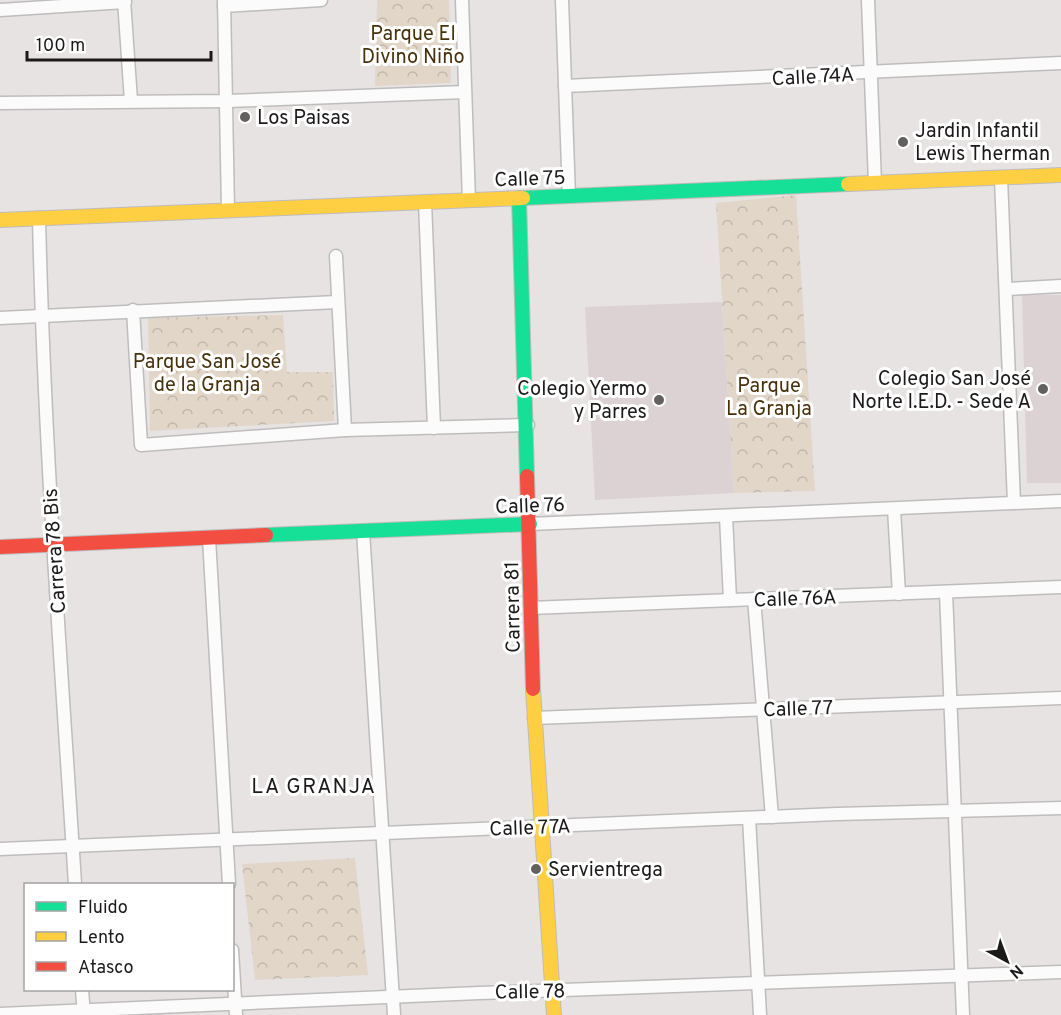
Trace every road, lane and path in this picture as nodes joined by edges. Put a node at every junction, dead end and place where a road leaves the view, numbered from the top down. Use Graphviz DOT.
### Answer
graph roads {
  1 [pos="321,0"];
  2 [pos="462,0"];
  3 [pos="562,0"];
  4 [pos="868,0"];
  5 [pos="124,1"];
  6 [pos="224,3"];
  7 [pos="0,10"];
  8 [pos="1061,63"];
  9 [pos="871,73"];
  10 [pos="565,86"];
  11 [pos="465,92"];
  12 [pos="130,101"];
  13 [pos="227,101"];
  14 [pos="0,103"];
  15 [pos="1061,175"];
  16 [pos="1001,178"];
  17 [pos="875,183"];
  18 [pos="569,196"];
  19 [pos="519,198"];
  20 [pos="469,200"];
  21 [pos="426,202"];
  22 [pos="228,210"];
  23 [pos="39,218"];
  24 [pos="0,220"];
  25 [pos="336,256"];
  26 [pos="1061,286"];
  27 [pos="1007,289"];
  28 [pos="337,302"];
  29 [pos="133,310"];
  30 [pos="41,316"];
  31 [pos="0,318"];
  32 [pos="528,424"];
  33 [pos="434,428"];
  34 [pos="345,430"];
  35 [pos="1061,501"];
  36 [pos="1014,503"];
  37 [pos="894,509"];
  38 [pos="726,516"];
  39 [pos="530,524"];
  40 [pos="363,531"];
  41 [pos="209,538"];
  42 [pos="52,545"];
  43 [pos="0,547"];
  44 [pos="1061,587"];
  45 [pos="946,592"];
  46 [pos="899,594"];
  47 [pos="754,599"];
  48 [pos="730,600"];
  49 [pos="530,608"];
  50 [pos="1061,698"];
  51 [pos="950,702"];
  52 [pos="763,709"];
  53 [pos="534,718"];
  54 [pos="1061,808"];
  55 [pos="955,812"];
  56 [pos="772,817"];
  57 [pos="749,818"];
  58 [pos="540,827"];
  59 [pos="381,832"];
  60 [pos="227,841"];
  61 [pos="73,845"];
  62 [pos="0,849"];
  63 [pos="75,883"];
  64 [pos="229,883"];
  65 [pos="1061,972"];
  66 [pos="961,976"];
  67 [pos="234,980"];
  68 [pos="758,983"];
  69 [pos="82,991"];
  70 [pos="552,991"];
  71 [pos="393,997"];
  72 [pos="236,1010"];
  73 [pos="84,1013"];
  74 [pos="0,1014"];
  75 [pos="394,1015"];
  76 [pos="554,1015"];
  77 [pos="760,1015"];
  78 [pos="963,1015"];
  1 -- 6 [label="street"];
  2 -- 11 [label="street"];
  3 -- 10 [label="street"];
  4 -- 9 [label="street"];
  5 -- 7 [label="street"];
  5 -- 12 [label="street"];
  6 -- 13 [label="street"];
  8 -- 9 [label="street, Calle 74A"];
  9 -- 10 [label="street, Calle 74A"];
  9 -- 17 [label="street"];
  10 -- 18 [label="street"];
  11 -- 13 [label="street"];
  11 -- 20 [label="street"];
  12 -- 13 [label="street"];
  12 -- 14 [label="street"];
  13 -- 22 [label="street"];
  15 -- 16 [label="street, Calle 75"];
  16 -- 17 [label="street, Calle 75"];
  16 -- 27 [label="street"];
  17 -- 18 [label="street, Calle 75"];
  18 -- 19 [label="street, Calle 75"];
  19 -- 20 [label="street, Calle 75"];
  19 -- 32 [label="street, Carrera 81"];
  20 -- 21 [label="street, Calle 75"];
  21 -- 22 [label="street, Calle 75"];
  21 -- 33 [label="street"];
  22 -- 23 [label="street, Calle 75"];
  23 -- 24 [label="street, Calle 75"];
  23 -- 30 [label="street, Carrera 78 Bis"];
  25 -- 28 [label="street"];
  26 -- 27 [label="street"];
  27 -- 36 [label="street"];
  28 -- 29 [label="street"];
  28 -- 34 [label="street"];
  29 -- 30 [label="street"];
  29 -- 34 [label="street"];
  30 -- 31 [label="street"];
  30 -- 42 [label="street, Carrera 78 Bis"];
  32 -- 33 [label="street"];
  32 -- 39 [label="street, Carrera 81"];
  33 -- 34 [label="street"];
  35 -- 36 [label="street, Calle 76"];
  36 -- 37 [label="street, Calle 76"];
  37 -- 38 [label="street, Calle 76"];
  37 -- 46 [label="street"];
  38 -- 39 [label="street, Calle 76"];
  38 -- 48 [label="street"];
  39 -- 40 [label="street, Calle 76"];
  39 -- 49 [label="street, Carrera 81"];
  40 -- 41 [label="street, Calle 76"];
  40 -- 59 [label="street"];
  41 -- 42 [label="street, Calle 76"];
  41 -- 60 [label="street"];
  42 -- 43 [label="street, Calle 76"];
  42 -- 61 [label="street, Carrera 78 Bis"];
  44 -- 45 [label="street, Calle 76A"];
  45 -- 46 [label="street, Calle 76A"];
  45 -- 51 [label="street"];
  46 -- 47 [label="street, Calle 76A"];
  47 -- 48 [label="street, Calle 76A"];
  47 -- 52 [label="street"];
  48 -- 49 [label="street, Calle 76A"];
  49 -- 53 [label="street, Carrera 81"];
  50 -- 51 [label="street, Calle 77"];
  51 -- 52 [label="street, Calle 77"];
  51 -- 55 [label="street"];
  52 -- 53 [label="street, Calle 77"];
  52 -- 56 [label="street"];
  53 -- 58 [label="street, Carrera 81"];
  54 -- 55 [label="street, Calle 77A"];
  55 -- 56 [label="street, Calle 77A"];
  55 -- 66 [label="street"];
  56 -- 57 [label="street, Calle 77A"];
  57 -- 58 [label="street, Calle 77A"];
  57 -- 68 [label="street"];
  58 -- 59 [label="street, Calle 77A"];
  58 -- 70 [label="street, Carrera 81"];
  59 -- 60 [label="street, Calle 77A"];
  59 -- 71 [label="street"];
  60 -- 61 [label="street, Calle 77A"];
  60 -- 64 [label="street"];
  61 -- 62 [label="street, Calle 77A"];
  61 -- 63 [label="street, Carrera 78 Bis"];
  65 -- 66 [label="street, Calle 78"];
  66 -- 68 [label="street, Calle 78"];
  66 -- 78 [label="street"];
  67 -- 72 [label="street"];
  68 -- 70 [label="street, Calle 78"];
  68 -- 77 [label="street"];
  69 -- 73 [label="street"];
  70 -- 71 [label="street, Calle 78"];
  70 -- 76 [label="street, Carrera 81"];
  71 -- 72 [label="street, Calle 78"];
  71 -- 75 [label="street"];
  72 -- 73 [label="street, Calle 78"];
  73 -- 74 [label="street, Calle 78"];
}
